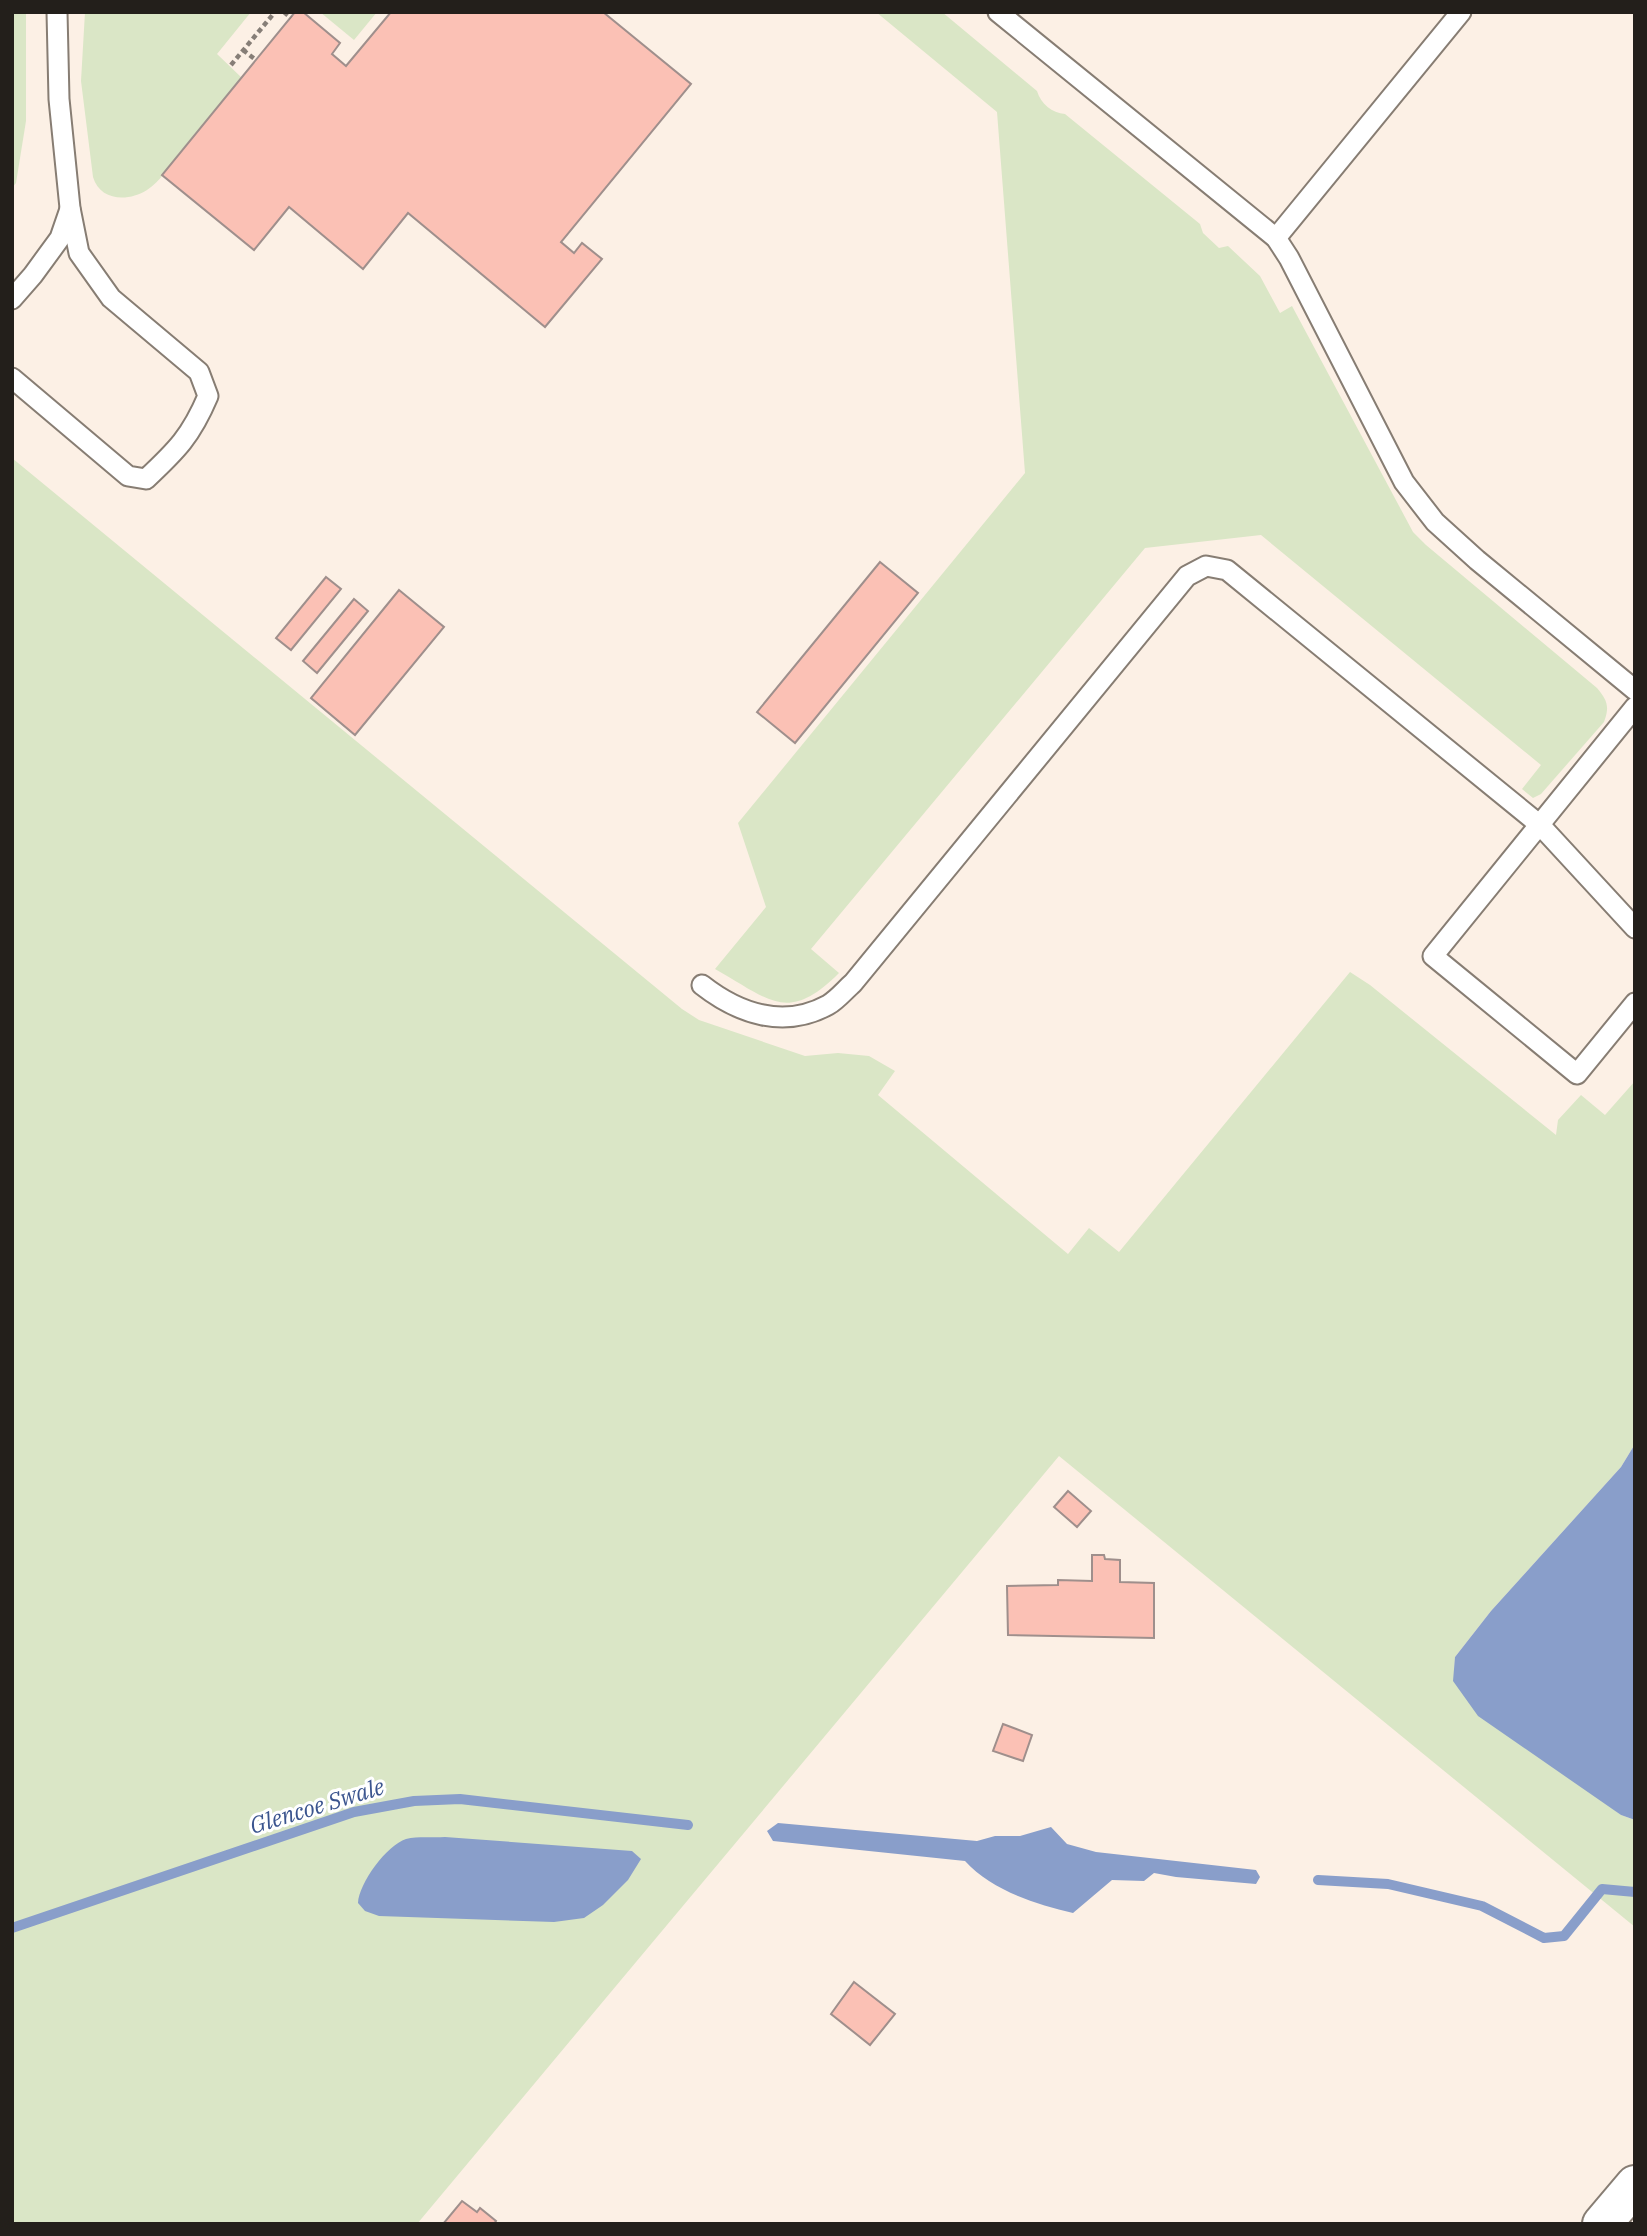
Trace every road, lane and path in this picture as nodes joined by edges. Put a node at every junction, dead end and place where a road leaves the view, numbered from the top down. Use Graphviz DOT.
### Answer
graph roads {
  1 [pos="57,12"];
  2 [pos="275,12"];
  3 [pos="284,12"];
  4 [pos="998,12"];
  5 [pos="1461,12"];
  6 [pos="291,18"];
  7 [pos="243,50"];
  8 [pos="256,60"];
  9 [pos="231,65"];
  10 [pos="70,208"];
  11 [pos="1276,238"];
  12 [pos="12,299"];
  13 [pos="12,378"];
  14 [pos="1635,690"];
  15 [pos="1635,706"];
  16 [pos="1540,825"];
  17 [pos="1635,928"];
  18 [pos="702,985"];
  19 [pos="1635,1003"];
  20 [pos="1635,2185"];
  21 [pos="1602,2224"];
  1 -- 10 [label="lane"];
  2 -- 7 [label="path"];
  3 -- 6 [label="path"];
  4 -- 11 [label="lane"];
  5 -- 11 [label="lane"];
  7 -- 8 [label="path"];
  7 -- 9 [label="path"];
  10 -- 12 [label="lane"];
  10 -- 13 [label="lane"];
  11 -- 14 [label="lane"];
  15 -- 16 [label="lane"];
  16 -- 17 [label="lane"];
  16 -- 18 [label="lane"];
  16 -- 19 [label="lane"];
  20 -- 21 [label="street"];
}
